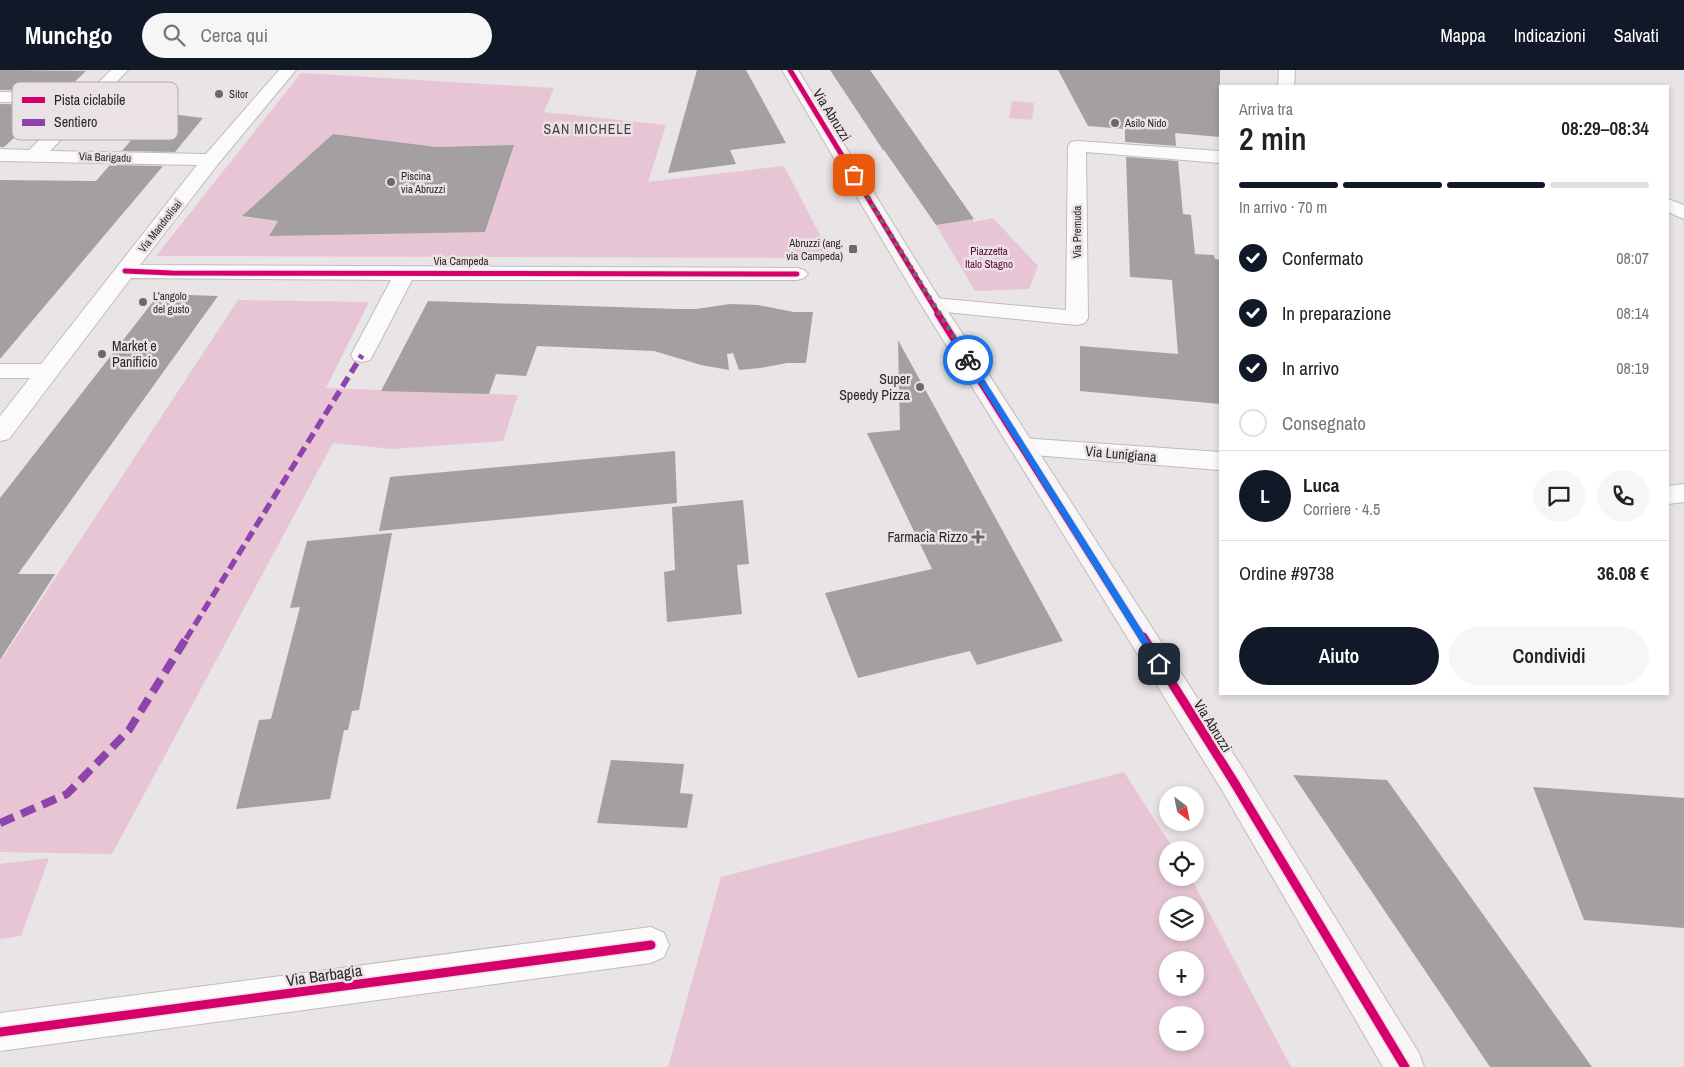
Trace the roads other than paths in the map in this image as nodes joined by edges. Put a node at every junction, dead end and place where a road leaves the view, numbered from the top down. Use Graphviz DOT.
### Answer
graph roads {
  1 [pos="120,70"];
  2 [pos="288,70"];
  3 [pos="790,70"];
  4 [pos="1287,70"];
  5 [pos="108,82"];
  6 [pos="1286,85"];
  7 [pos="50,140"];
  8 [pos="0,155"];
  9 [pos="35,155"];
  10 [pos="1219,157"];
  11 [pos="211,160"];
  12 [pos="1669,206"];
  13 [pos="1684,213"];
  14 [pos="125,271"];
  15 [pos="406,272"];
  16 [pos="797,274"];
  17 [pos="934,305"];
  18 [pos="362,355"];
  19 [pos="0,371"];
  20 [pos="48,371"];
  21 [pos="0,433"];
  22 [pos="1021,446"];
  23 [pos="1219,461"];
  24 [pos="1684,493"];
  25 [pos="1669,495"];
  26 [pos="651,945"];
  27 [pos="0,1032"];
  28 [pos="1404,1067"];
  1 -- 5 [label="street"];
  2 -- 11 [label="street, Via Mandrolisai"];
  3 -- 17 [label="street, Via Abruzzi"];
  4 -- 6 [label="street"];
  7 -- 9 [label="street"];
  8 -- 9 [label="street, Via Barigadu"];
  9 -- 11 [label="street, Via Barigadu"];
  10 -- 17 [label="street, Via Premuda"];
  11 -- 14 [label="street, Via Mandrolisai"];
  12 -- 13 [label="street"];
  14 -- 15 [label="street, Via Campeda"];
  14 -- 20 [label="street, Via Mandrolisai"];
  15 -- 16 [label="street, Via Campeda"];
  15 -- 18 [label="street"];
  17 -- 22 [label="street, Via Abruzzi"];
  19 -- 20 [label="street"];
  20 -- 21 [label="street, Via Mandrolisai"];
  22 -- 23 [label="street, Via Lunigiana"];
  22 -- 28 [label="street, Via Abruzzi"];
  24 -- 25 [label="street"];
  26 -- 27 [label="street, Via Barbagia"];
}
